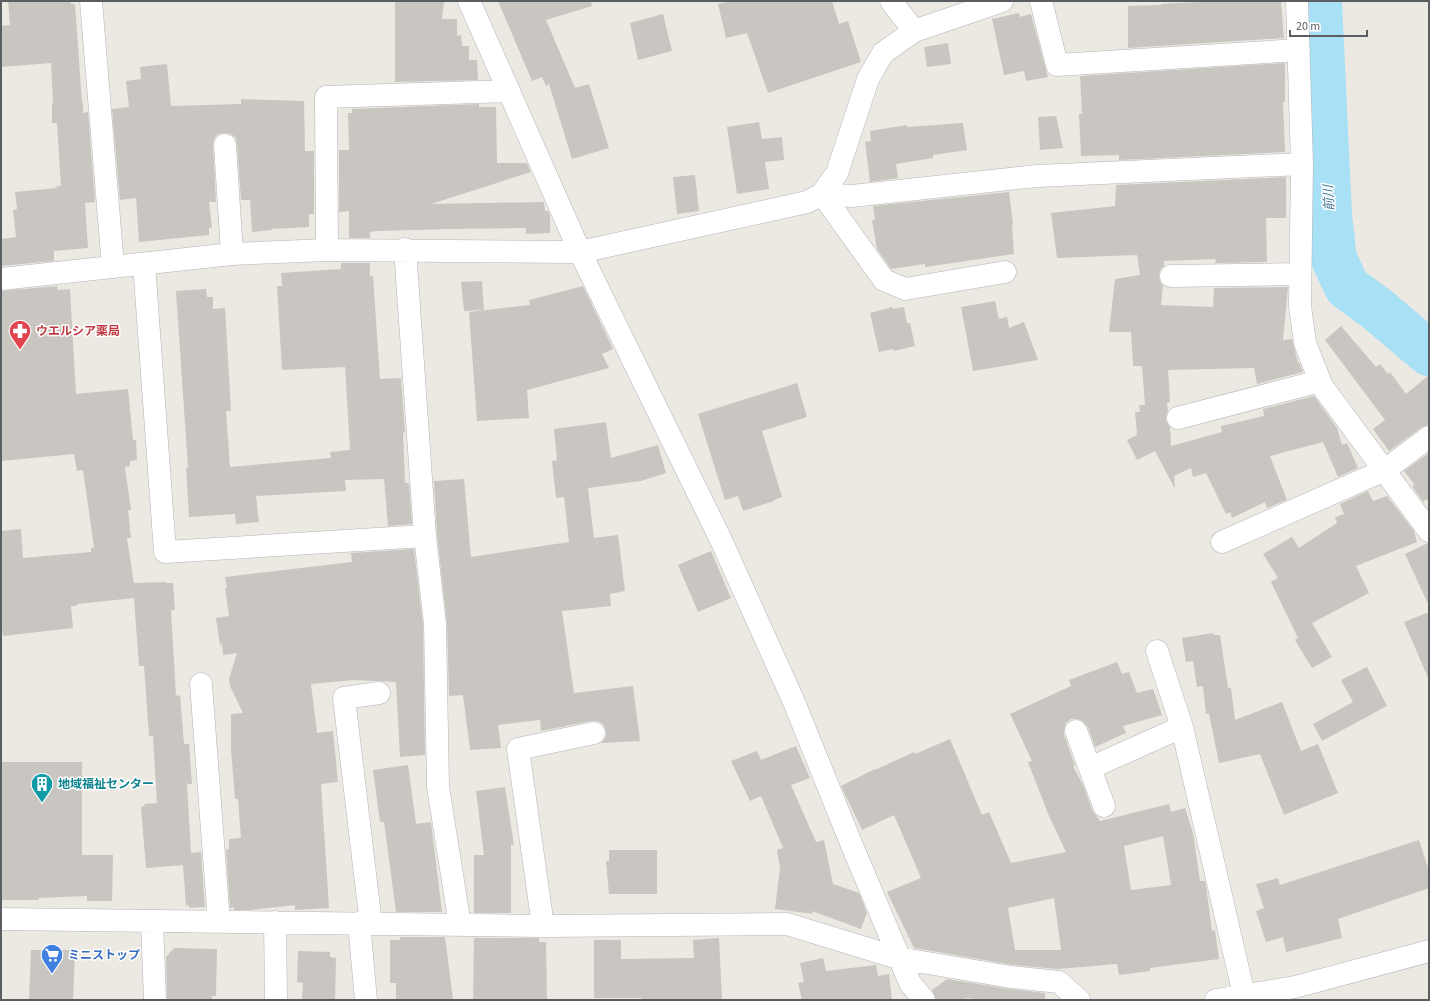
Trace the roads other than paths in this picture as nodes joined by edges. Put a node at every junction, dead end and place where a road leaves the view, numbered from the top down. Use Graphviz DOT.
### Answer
graph roads {
  1 [pos="91,1"];
  2 [pos="468,1"];
  3 [pos="891,1"];
  4 [pos="1002,1"];
  5 [pos="1041,1"];
  6 [pos="1297,1"];
  7 [pos="914,31"];
  8 [pos="1299,50"];
  9 [pos="508,90"];
  10 [pos="225,145"];
  11 [pos="1302,164"];
  12 [pos="822,194"];
  13 [pos="327,250"];
  14 [pos="405,250"];
  15 [pos="580,252"];
  16 [pos="232,254"];
  17 [pos="144,264"];
  18 [pos="113,267"];
  19 [pos="1005,272"];
  20 [pos="1300,274"];
  21 [pos="1171,276"];
  22 [pos="1,279"];
  23 [pos="1320,381"];
  24 [pos="1178,418"];
  25 [pos="1429,437"];
  26 [pos="1385,470"];
  27 [pos="1429,531"];
  28 [pos="425,536"];
  29 [pos="1222,542"];
  30 [pos="1157,651"];
  31 [pos="201,684"];
  32 [pos="380,693"];
  33 [pos="1182,727"];
  34 [pos="1076,731"];
  35 [pos="594,733"];
  36 [pos="1090,768"];
  37 [pos="1104,806"];
  38 [pos="1,919"];
  39 [pos="152,921"];
  40 [pos="219,922"];
  41 [pos="275,922"];
  42 [pos="365,924"];
  43 [pos="460,925"];
  44 [pos="543,926"];
  45 [pos="1429,951"];
  46 [pos="898,958"];
  47 [pos="1244,995"];
  48 [pos="155,1000"];
  49 [pos="276,1000"];
  50 [pos="366,1000"];
  51 [pos="924,1000"];
  52 [pos="1079,1000"];
  53 [pos="1216,1000"];
  1 -- 18 [label="street"];
  2 -- 9 [label="street"];
  3 -- 7 [label="street"];
  4 -- 7 [label="street"];
  5 -- 8 [label="street"];
  6 -- 8 [label="street"];
  7 -- 12 [label="street"];
  8 -- 11 [label="street"];
  9 -- 13 [label="street"];
  9 -- 15 [label="street"];
  10 -- 16 [label="street"];
  11 -- 12 [label="street"];
  11 -- 20 [label="street"];
  12 -- 15 [label="street"];
  12 -- 19 [label="street"];
  13 -- 14 [label="street"];
  13 -- 16 [label="street"];
  14 -- 15 [label="street"];
  14 -- 28 [label="street"];
  15 -- 46 [label="street"];
  16 -- 17 [label="street"];
  17 -- 18 [label="street"];
  17 -- 28 [label="street"];
  18 -- 22 [label="street"];
  20 -- 21 [label="street"];
  20 -- 23 [label="street"];
  23 -- 24 [label="street"];
  23 -- 26 [label="street"];
  25 -- 26 [label="street"];
  26 -- 27 [label="street"];
  26 -- 29 [label="street"];
  28 -- 43 [label="street"];
  30 -- 33 [label="street"];
  31 -- 40 [label="street"];
  32 -- 42 [label="street"];
  33 -- 36 [label="street"];
  33 -- 47 [label="street"];
  34 -- 36 [label="street"];
  35 -- 44 [label="street"];
  36 -- 37 [label="street"];
  38 -- 39 [label="street"];
  39 -- 40 [label="street"];
  39 -- 48 [label="street"];
  40 -- 41 [label="street"];
  41 -- 42 [label="street"];
  41 -- 49 [label="street"];
  42 -- 43 [label="street"];
  42 -- 50 [label="street"];
  43 -- 44 [label="street"];
  44 -- 46 [label="street"];
  45 -- 47 [label="street"];
  46 -- 51 [label="street"];
  46 -- 52 [label="street"];
  47 -- 53 [label="street"];
}
